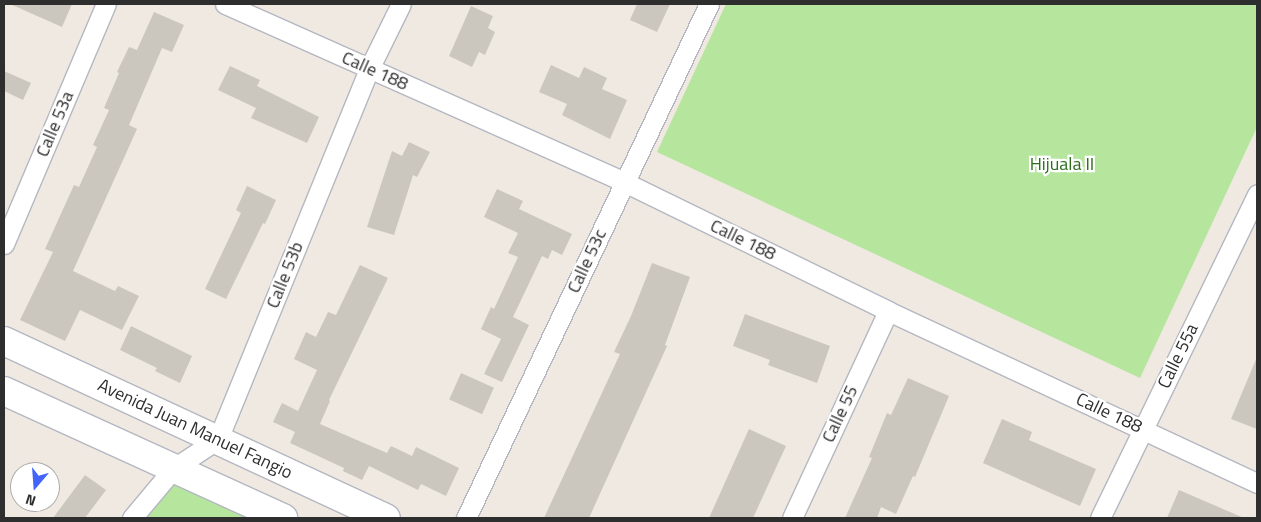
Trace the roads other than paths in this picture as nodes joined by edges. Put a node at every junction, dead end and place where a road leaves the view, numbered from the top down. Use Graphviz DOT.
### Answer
graph roads {
  1 [pos="106,4"];
  2 [pos="225,4"];
  3 [pos="401,4"];
  4 [pos="709,4"];
  5 [pos="369,69"];
  6 [pos="624,182"];
  7 [pos="1257,194"];
  8 [pos="4,244"];
  9 [pos="888,311"];
  10 [pos="4,341"];
  11 [pos="4,391"];
  12 [pos="1142,429"];
  13 [pos="218,439"];
  14 [pos="174,468"];
  15 [pos="1257,483"];
  16 [pos="132,518"];
  17 [pos="284,518"];
  18 [pos="386,518"];
  19 [pos="466,518"];
  20 [pos="792,518"];
  21 [pos="1100,518"];
  1 -- 8 [label="street, Calle 53a"];
  2 -- 5 [label="street, Calle 188"];
  3 -- 5 [label="street, Calle 53b"];
  4 -- 6 [label="street, Calle 53c"];
  5 -- 6 [label="street, Calle 188"];
  5 -- 13 [label="street, Calle 53b"];
  6 -- 9 [label="street, Calle 188"];
  6 -- 19 [label="street, Calle 53c"];
  7 -- 12 [label="street, Calle 55a"];
  9 -- 12 [label="street, Calle 188"];
  9 -- 20 [label="street, Calle 55"];
  10 -- 13 [label="main road, Avenida Juan Manuel Fangio"];
  11 -- 14 [label="main road"];
  12 -- 15 [label="street, Calle 188"];
  12 -- 21 [label="street, Calle 55a"];
  13 -- 14 [label="street"];
  13 -- 18 [label="main road, Avenida Juan Manuel Fangio"];
  14 -- 16 [label="street"];
  14 -- 17 [label="main road"];
}
